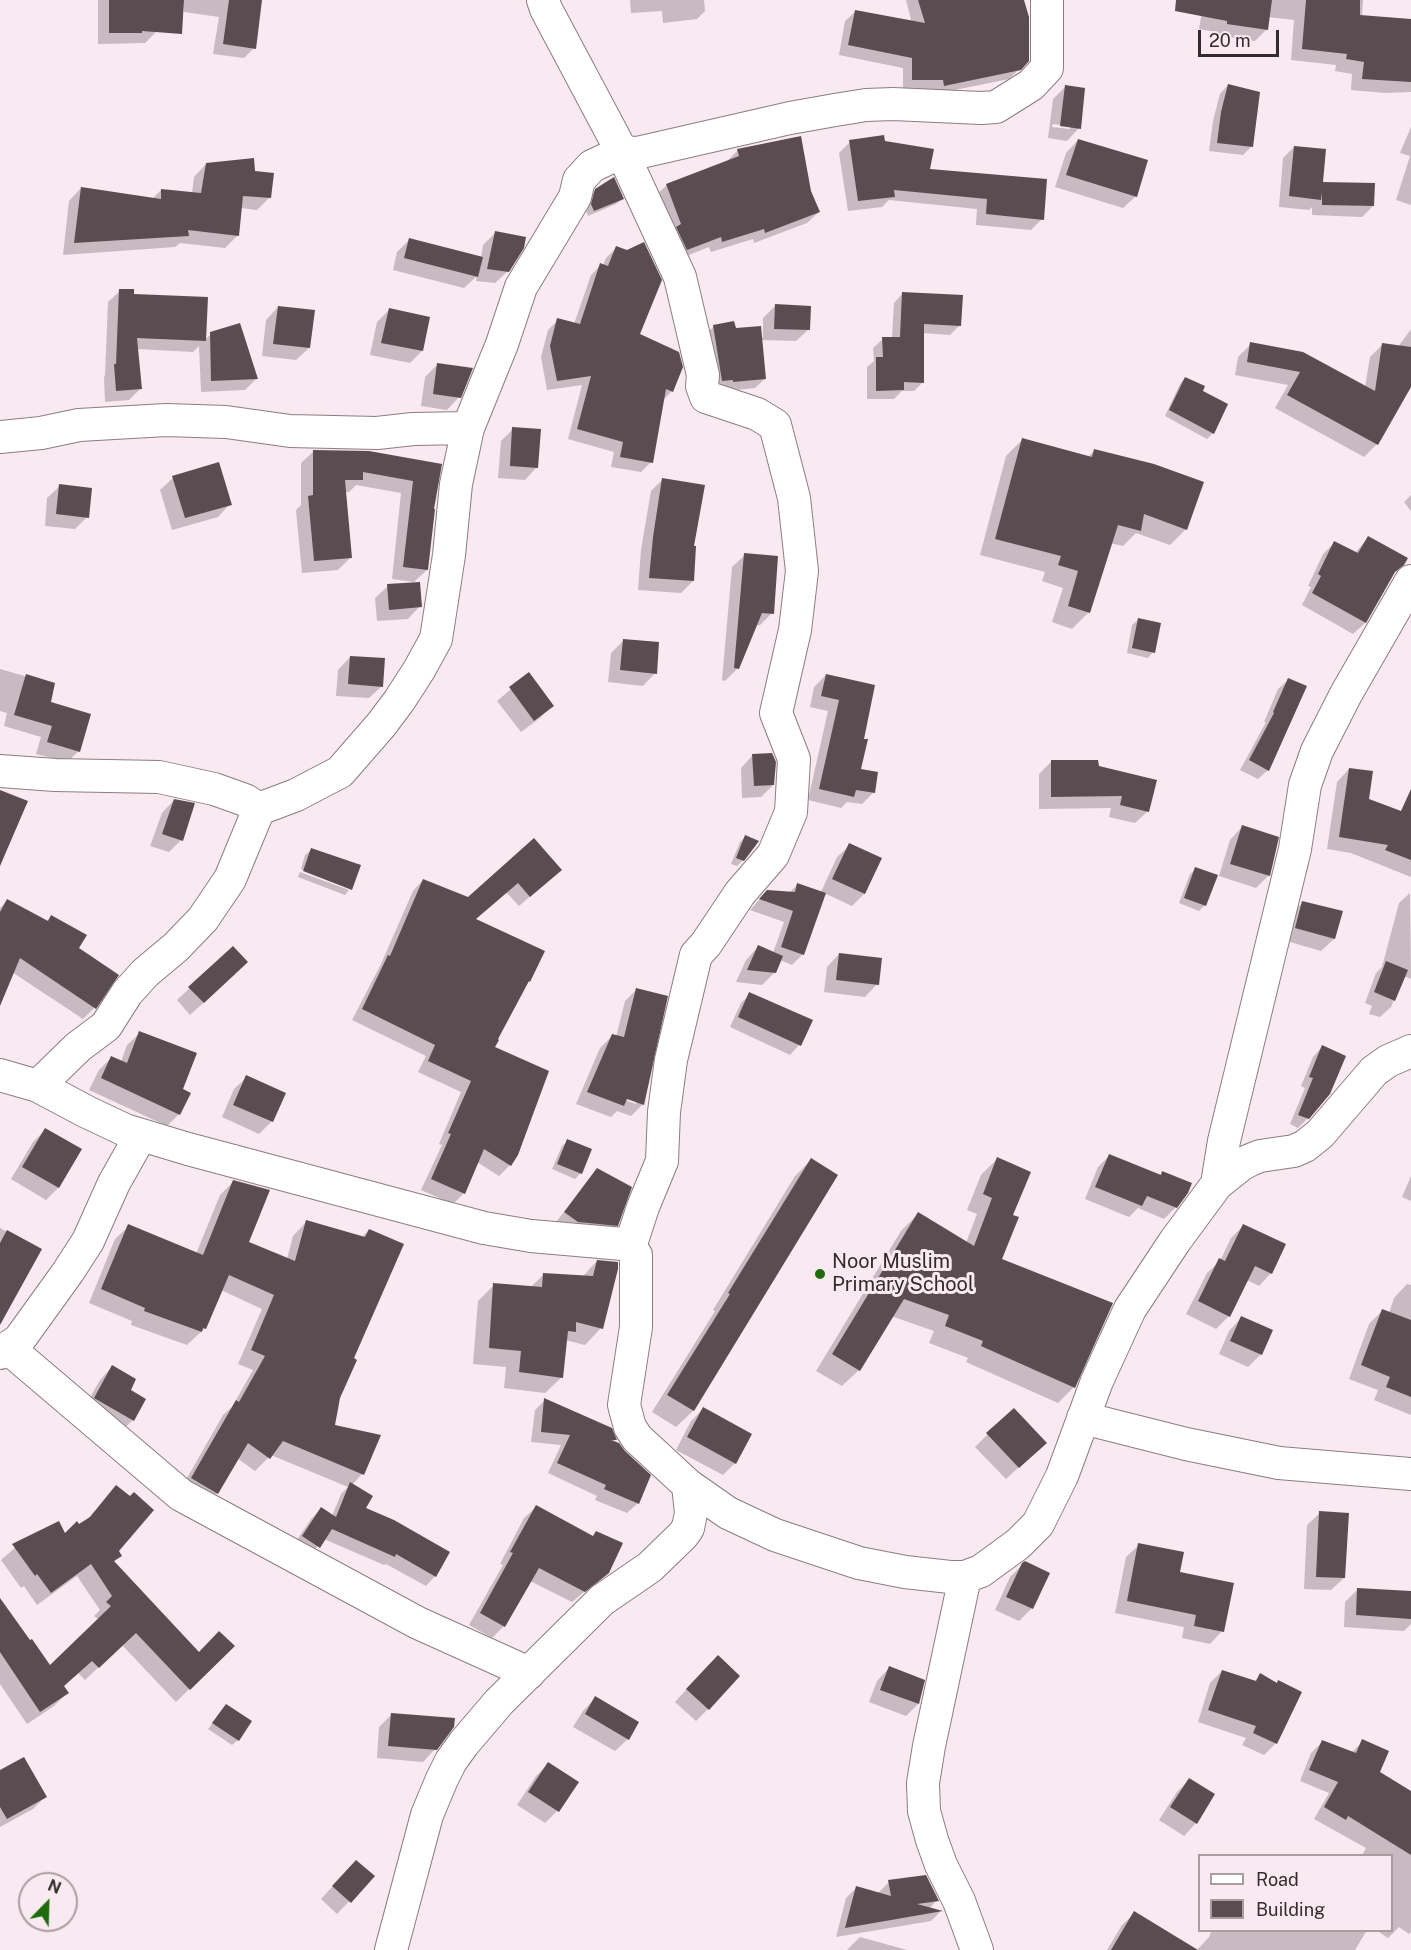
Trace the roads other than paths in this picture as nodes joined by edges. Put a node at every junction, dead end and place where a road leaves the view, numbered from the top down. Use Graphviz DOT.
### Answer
graph roads {
  1 [pos="543,0"];
  2 [pos="1047,0"];
  3 [pos="622,152"];
  4 [pos="468,428"];
  5 [pos="0,437"];
  6 [pos="1411,581"];
  7 [pos="0,771"];
  8 [pos="258,809"];
  9 [pos="1411,1050"];
  10 [pos="0,1075"];
  11 [pos="38,1086"];
  12 [pos="141,1135"];
  13 [pos="1217,1184"];
  14 [pos="630,1247"];
  15 [pos="4,1351"];
  16 [pos="1083,1418"];
  17 [pos="1411,1474"];
  18 [pos="688,1485"];
  19 [pos="965,1577"];
  20 [pos="529,1673"];
  21 [pos="391,1950"];
  22 [pos="977,1950"];
  1 -- 3 [label="street"];
  2 -- 3 [label="street"];
  3 -- 4 [label="street"];
  3 -- 14 [label="street"];
  4 -- 5 [label="street"];
  4 -- 8 [label="street"];
  6 -- 13 [label="street"];
  7 -- 8 [label="street"];
  8 -- 11 [label="street"];
  9 -- 13 [label="street"];
  10 -- 11 [label="street"];
  11 -- 12 [label="street"];
  12 -- 14 [label="street"];
  12 -- 15 [label="street"];
  13 -- 16 [label="street"];
  14 -- 18 [label="street"];
  15 -- 20 [label="street"];
  16 -- 17 [label="street"];
  16 -- 19 [label="street"];
  18 -- 19 [label="street"];
  18 -- 20 [label="street"];
  19 -- 22 [label="street"];
  20 -- 21 [label="street"];
}
